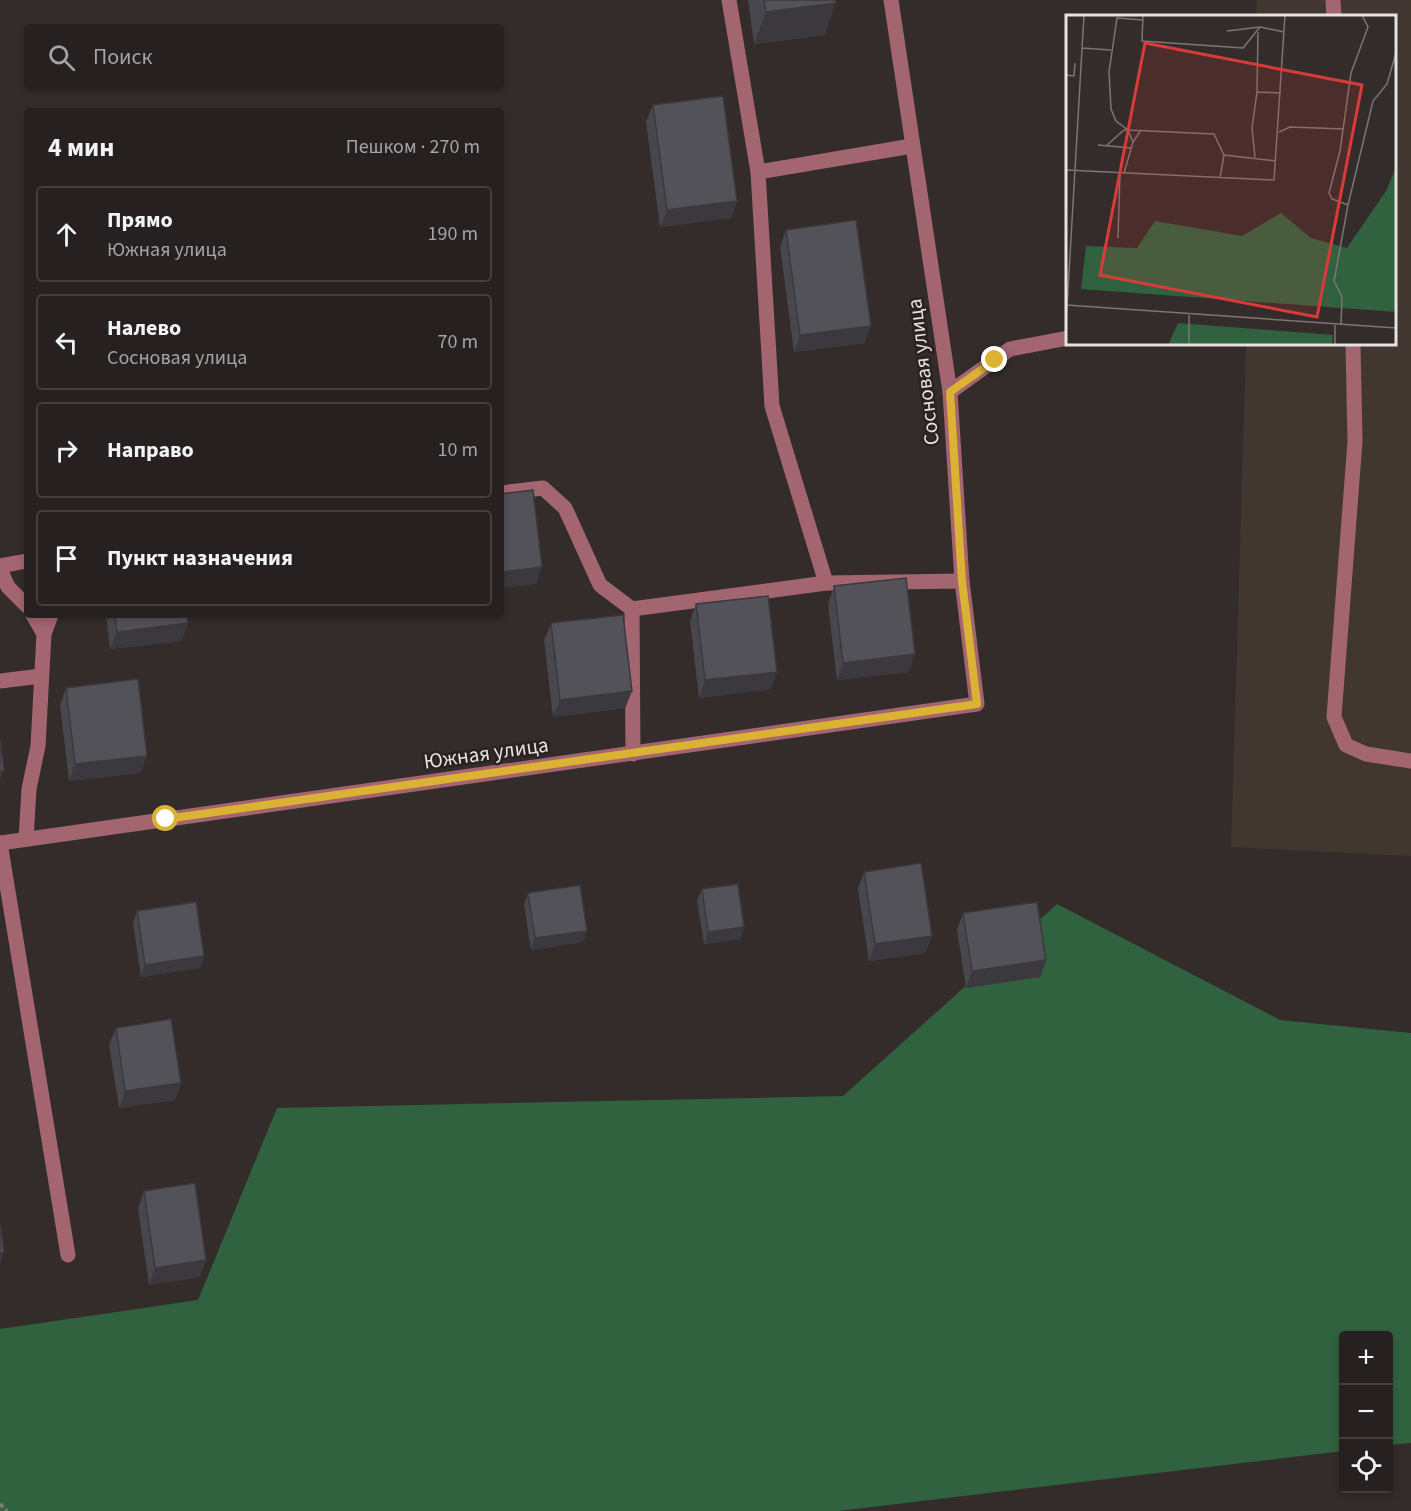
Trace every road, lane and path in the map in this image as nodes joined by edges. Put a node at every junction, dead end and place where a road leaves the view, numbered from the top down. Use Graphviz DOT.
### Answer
graph roads {
  1 [pos="729,0"];
  2 [pos="891,0"];
  3 [pos="912,146"];
  4 [pos="758,171"];
  5 [pos="1066,338"];
  6 [pos="1353,345"];
  7 [pos="950,392"];
  8 [pos="504,493"];
  9 [pos="24,562"];
  10 [pos="0,568"];
  11 [pos="962,581"];
  12 [pos="826,583"];
  13 [pos="24,603"];
  14 [pos="632,609"];
  15 [pos="35,618"];
  16 [pos="50,618"];
  17 [pos="44,634"];
  18 [pos="41,676"];
  19 [pos="0,681"];
  20 [pos="977,704"];
  21 [pos="633,754"];
  22 [pos="1411,761"];
  23 [pos="26,839"];
  24 [pos="0,843"];
  25 [pos="68,1255"];
  26 [pos="0,1504"];
  27 [pos="7,1511"];
  1 -- 4 [label="street"];
  2 -- 3 [label="street, Сосновая улица"];
  3 -- 4 [label="street"];
  3 -- 7 [label="street, Сосновая улица"];
  4 -- 12 [label="street"];
  5 -- 7 [label="street"];
  6 -- 22 [label="street"];
  7 -- 11 [label="street, Сосновая улица"];
  8 -- 14 [label="street"];
  9 -- 10 [label="street"];
  10 -- 13 [label="street"];
  11 -- 12 [label="street"];
  11 -- 20 [label="street, Сосновая улица"];
  12 -- 14 [label="street"];
  14 -- 21 [label="street"];
  15 -- 17 [label="street"];
  16 -- 17 [label="street"];
  17 -- 18 [label="street"];
  18 -- 19 [label="street"];
  18 -- 23 [label="street"];
  20 -- 21 [label="street, Южная улица"];
  21 -- 23 [label="street, Южная улица"];
  23 -- 24 [label="street, Южная улица"];
  24 -- 25 [label="street"];
  26 -- 27 [label="path"];
}
